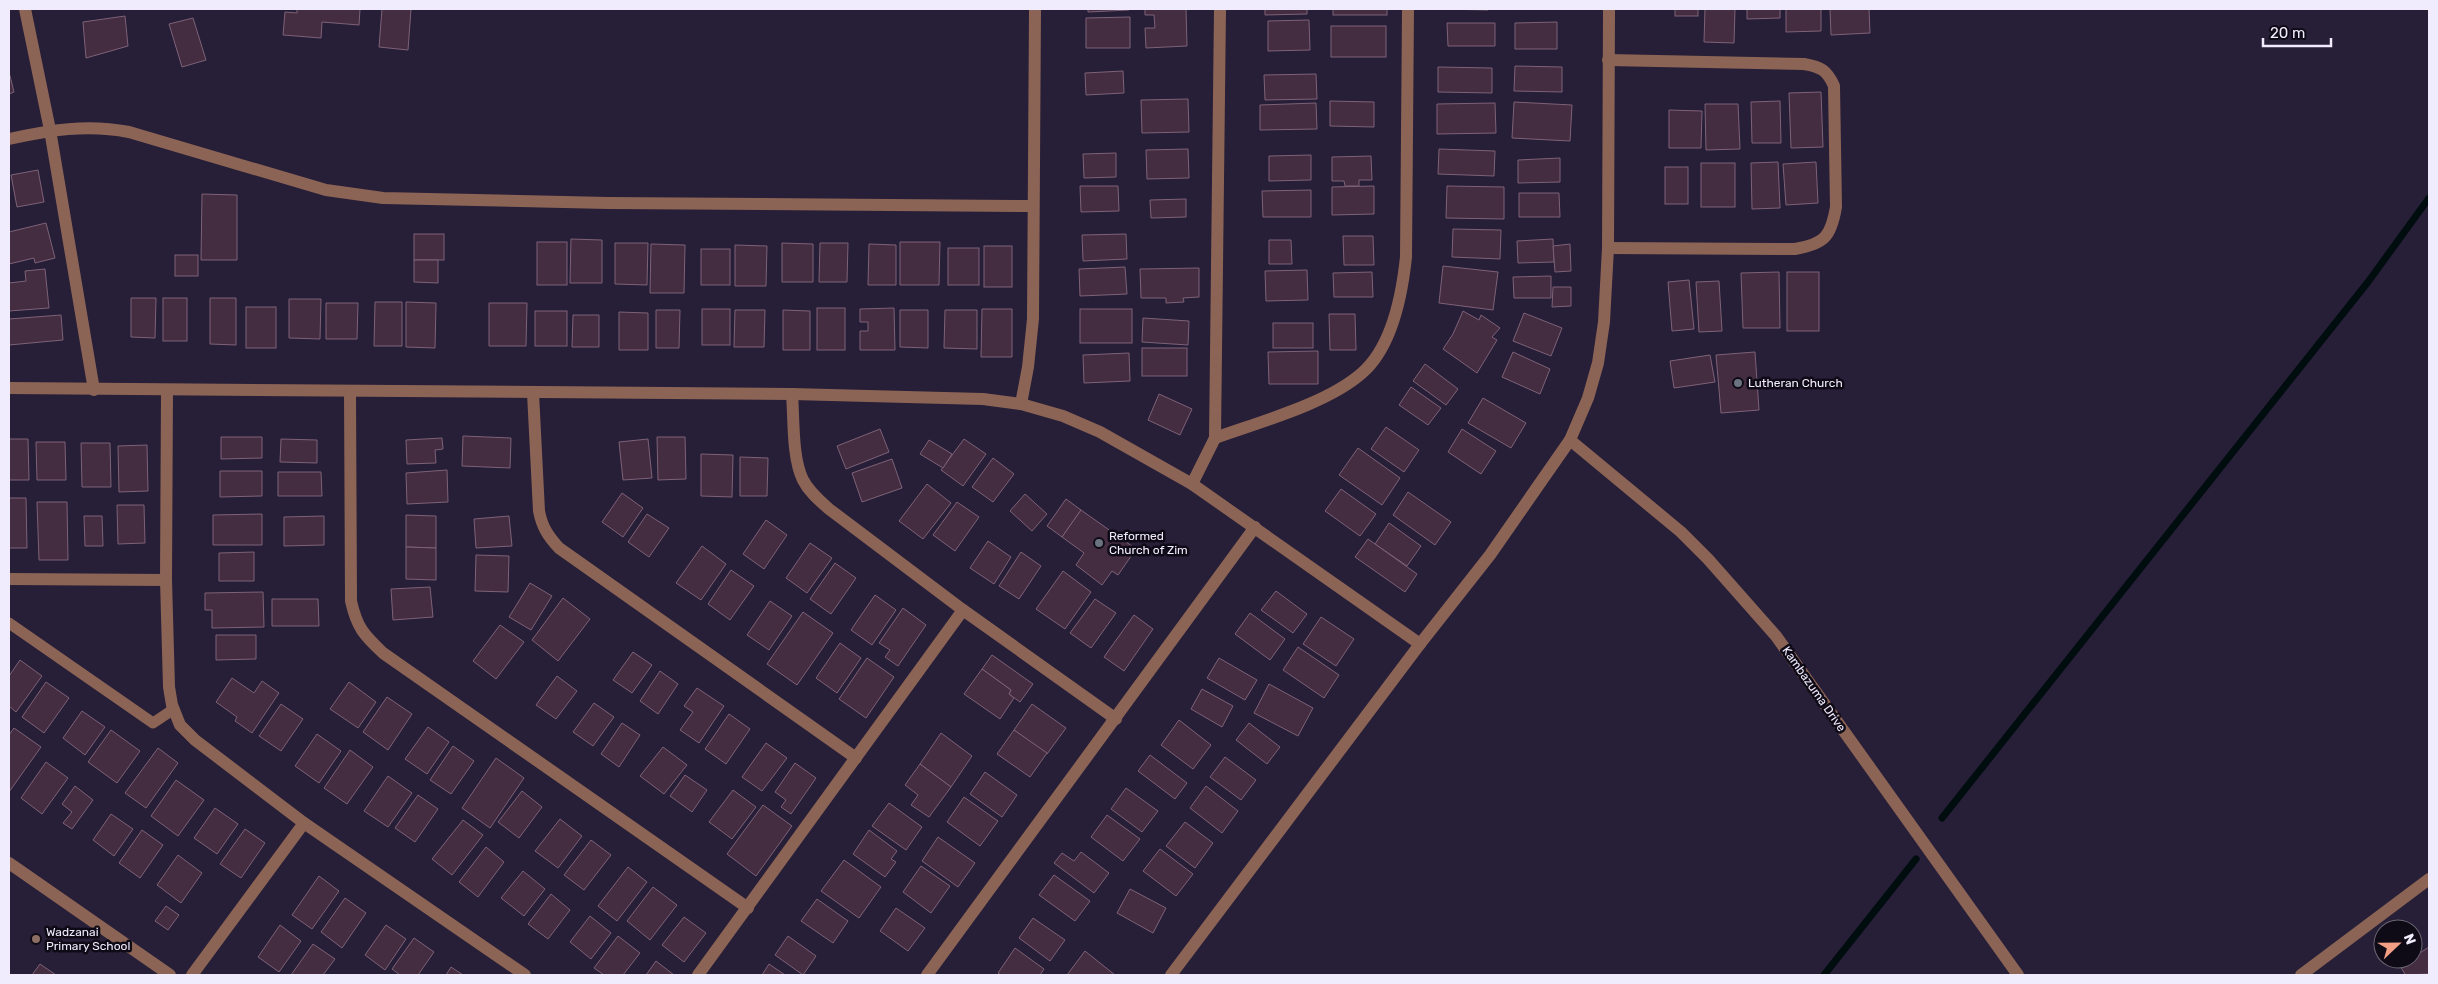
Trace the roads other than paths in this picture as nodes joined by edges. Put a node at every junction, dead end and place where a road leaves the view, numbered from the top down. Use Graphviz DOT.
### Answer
graph roads {
  1 [pos="25,9"];
  2 [pos="1035,9"];
  3 [pos="1220,9"];
  4 [pos="1408,9"];
  5 [pos="1609,9"];
  6 [pos="1608,60"];
  7 [pos="50,130"];
  8 [pos="9,139"];
  9 [pos="1032,206"];
  10 [pos="1608,248"];
  11 [pos="9,388"];
  12 [pos="94,390"];
  13 [pos="167,391"];
  14 [pos="350,392"];
  15 [pos="533,393"];
  16 [pos="792,394"];
  17 [pos="1020,404"];
  18 [pos="1215,438"];
  19 [pos="1570,440"];
  20 [pos="1192,484"];
  21 [pos="1255,527"];
  22 [pos="9,579"];
  23 [pos="166,580"];
  24 [pos="963,610"];
  25 [pos="9,623"];
  26 [pos="1420,644"];
  27 [pos="174,709"];
  28 [pos="1116,719"];
  29 [pos="856,758"];
  30 [pos="304,823"];
  31 [pos="9,863"];
  32 [pos="2429,879"];
  33 [pos="748,908"];
  34 [pos="170,975"];
  35 [pos="192,975"];
  36 [pos="525,975"];
  37 [pos="698,975"];
  38 [pos="927,975"];
  39 [pos="1172,975"];
  40 [pos="2018,975"];
  41 [pos="2300,975"];
  1 -- 7 [label="street"];
  2 -- 9 [label="street"];
  3 -- 18 [label="street"];
  4 -- 18 [label="street"];
  5 -- 6 [label="street"];
  6 -- 10 [label="street"];
  6 -- 10 [label="street"];
  7 -- 8 [label="street"];
  7 -- 9 [label="street"];
  7 -- 12 [label="street"];
  9 -- 17 [label="street"];
  10 -- 19 [label="street"];
  11 -- 12 [label="street"];
  12 -- 13 [label="street"];
  13 -- 14 [label="street"];
  13 -- 23 [label="street"];
  14 -- 15 [label="street"];
  14 -- 33 [label="street"];
  15 -- 16 [label="street"];
  15 -- 29 [label="street"];
  16 -- 17 [label="street"];
  16 -- 24 [label="street"];
  17 -- 20 [label="street"];
  18 -- 20 [label="street"];
  19 -- 26 [label="street"];
  19 -- 40 [label="street, Kambazuma Drive"];
  20 -- 21 [label="street"];
  21 -- 26 [label="street"];
  21 -- 28 [label="street"];
  22 -- 23 [label="street"];
  23 -- 27 [label="street"];
  24 -- 28 [label="street"];
  24 -- 29 [label="street"];
  25 -- 27 [label="lane"];
  26 -- 39 [label="street"];
  27 -- 30 [label="street"];
  28 -- 38 [label="street"];
  29 -- 33 [label="street"];
  30 -- 35 [label="street"];
  30 -- 36 [label="street"];
  31 -- 34 [label="street"];
  32 -- 41 [label="street"];
  33 -- 37 [label="street"];
}
